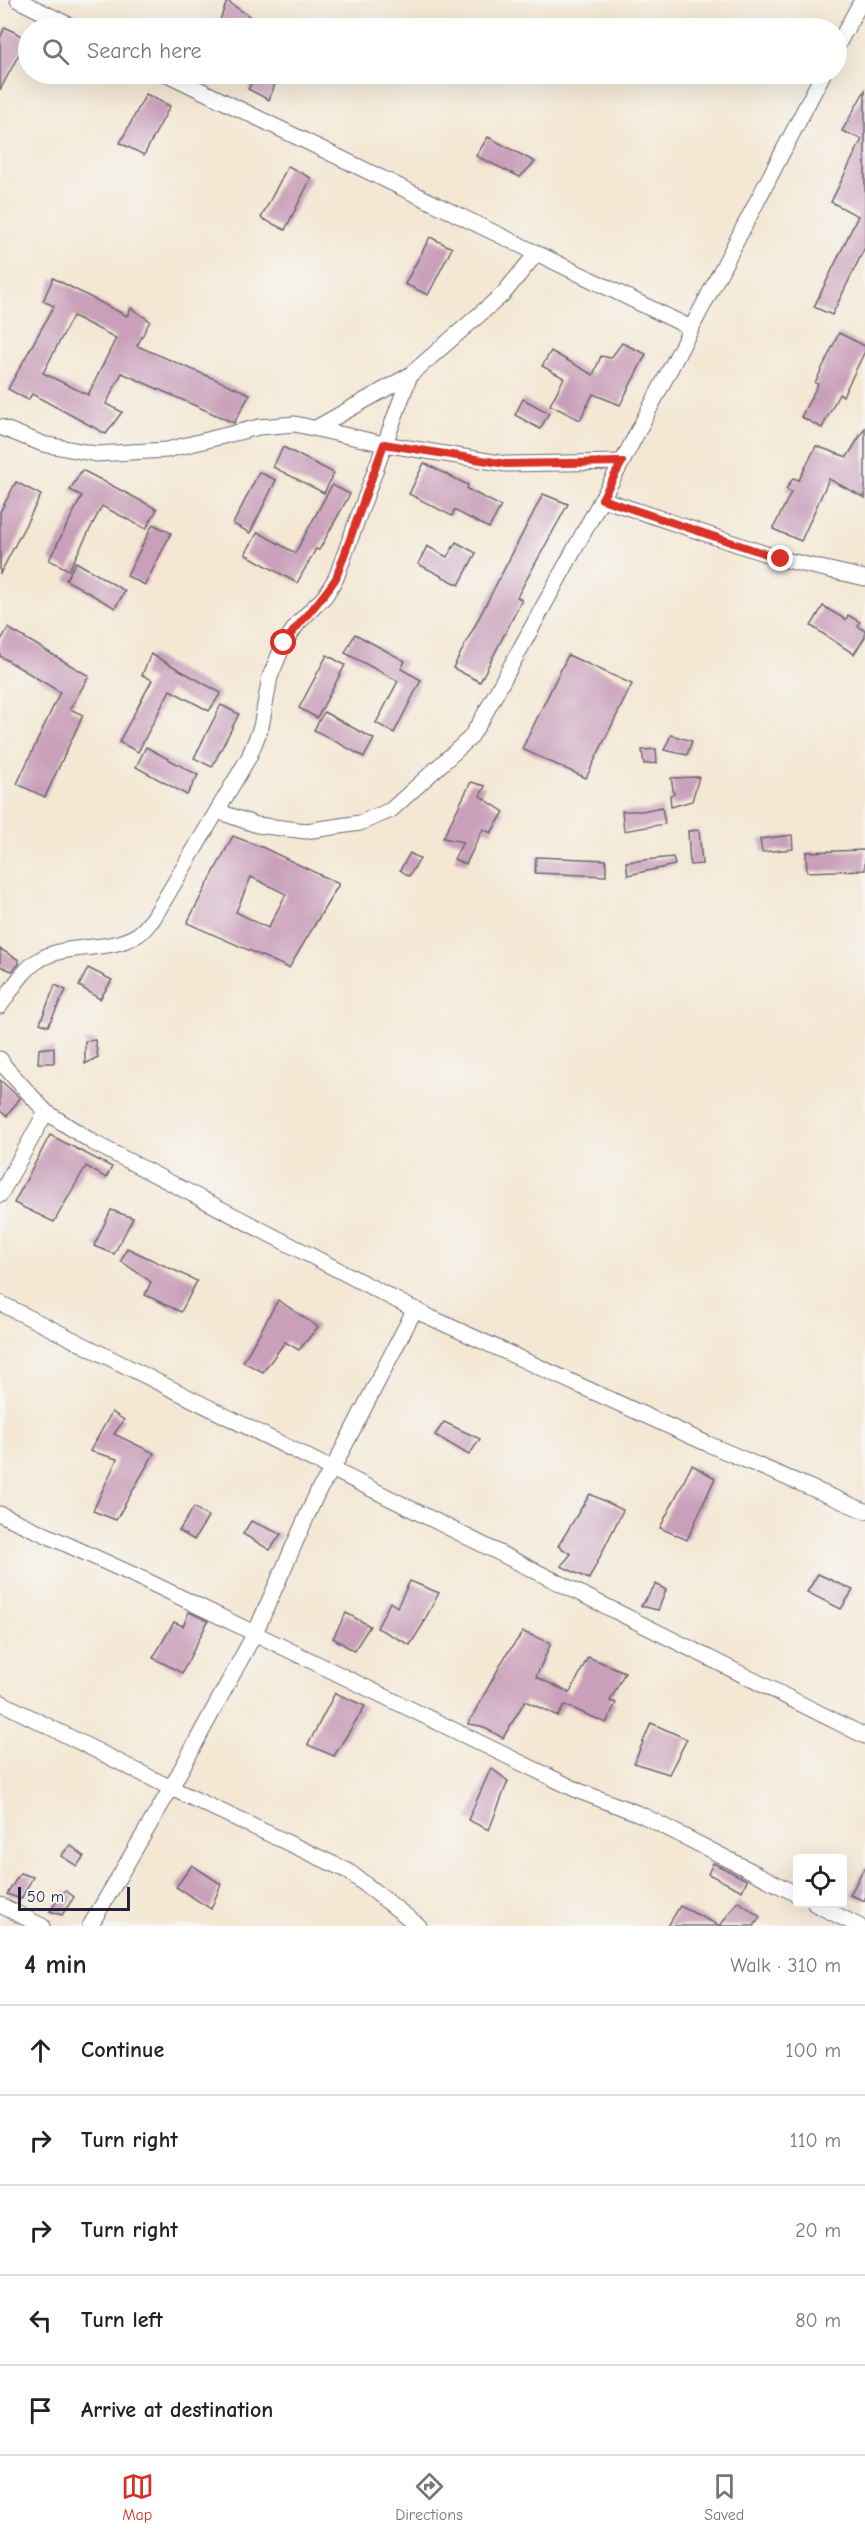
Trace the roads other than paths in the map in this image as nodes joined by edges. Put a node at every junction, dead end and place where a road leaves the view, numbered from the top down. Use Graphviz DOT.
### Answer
graph roads {
  1 [pos="18,0"];
  2 [pos="862,0"];
  3 [pos="55,18"];
  4 [pos="847,29"];
  5 [pos="187,84"];
  6 [pos="818,84"];
  7 [pos="536,254"];
  8 [pos="691,328"];
  9 [pos="410,375"];
  10 [pos="0,428"];
  11 [pos="316,428"];
  12 [pos="384,444"];
  13 [pos="622,462"];
  14 [pos="602,499"];
  15 [pos="865,578"];
  16 [pos="217,811"];
  17 [pos="0,1006"];
  18 [pos="0,1059"];
  19 [pos="46,1112"];
  20 [pos="0,1195"];
  21 [pos="0,1304"];
  22 [pos="415,1309"];
  23 [pos="332,1470"];
  24 [pos="865,1511"];
  25 [pos="0,1514"];
  26 [pos="255,1633"];
  27 [pos="0,1702"];
  28 [pos="865,1736"];
  29 [pos="171,1788"];
  30 [pos="793,1892"];
  31 [pos="0,1905"];
  32 [pos="823,1908"];
  33 [pos="14,1920"];
  34 [pos="42,1926"];
  35 [pos="90,1926"];
  36 [pos="419,1926"];
  37 [pos="859,1926"];
  1 -- 3 [label="street"];
  2 -- 4 [label="street"];
  5 -- 7 [label="street"];
  6 -- 8 [label="street"];
  7 -- 8 [label="street"];
  7 -- 9 [label="street"];
  8 -- 13 [label="street"];
  9 -- 11 [label="street"];
  9 -- 12 [label="street"];
  10 -- 11 [label="street"];
  11 -- 12 [label="street"];
  12 -- 13 [label="street"];
  12 -- 16 [label="street"];
  13 -- 14 [label="street"];
  14 -- 15 [label="street"];
  14 -- 16 [label="street"];
  16 -- 17 [label="street"];
  18 -- 19 [label="street"];
  19 -- 20 [label="street"];
  19 -- 22 [label="street"];
  21 -- 23 [label="street"];
  22 -- 23 [label="street"];
  22 -- 24 [label="street"];
  23 -- 26 [label="street"];
  23 -- 28 [label="street"];
  25 -- 26 [label="street"];
  26 -- 29 [label="street"];
  26 -- 30 [label="street"];
  27 -- 29 [label="street"];
  29 -- 35 [label="street"];
  29 -- 36 [label="street"];
  31 -- 33 [label="street"];
  32 -- 37 [label="street"];
  33 -- 34 [label="street"];
}
